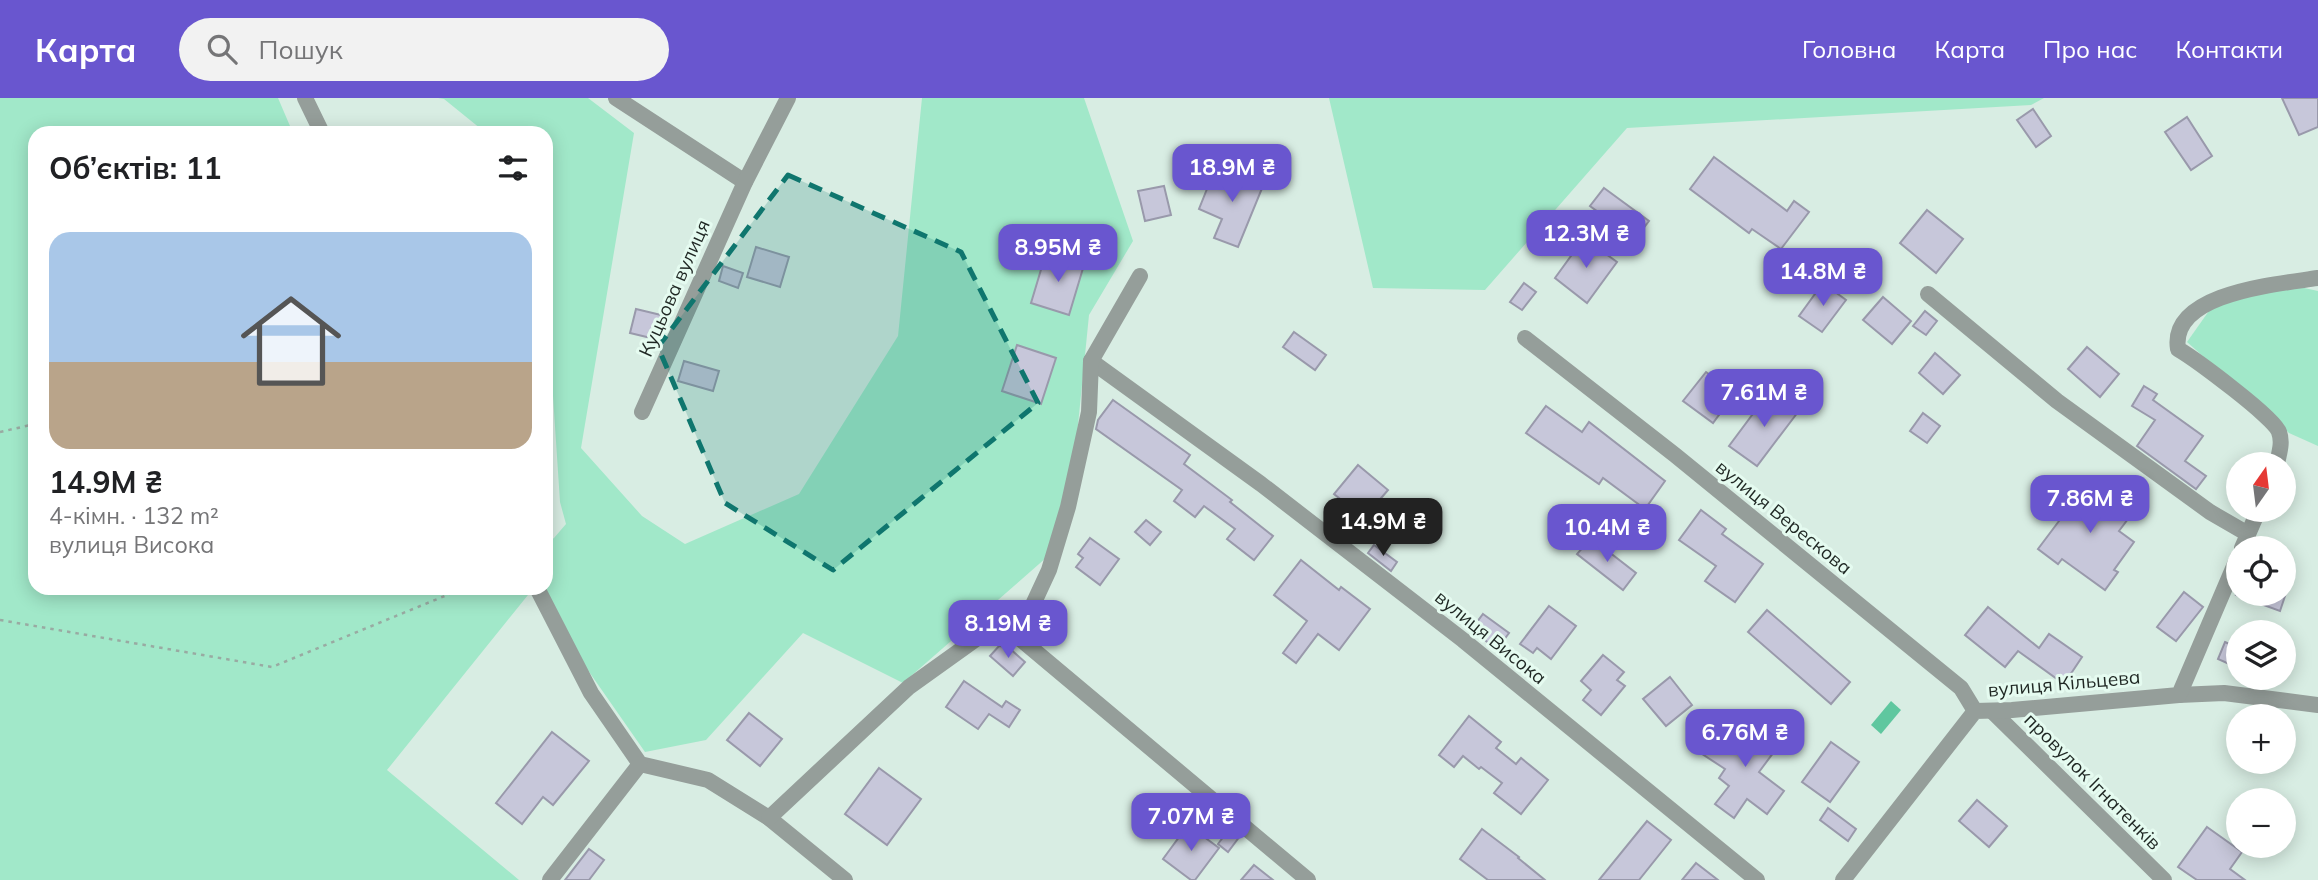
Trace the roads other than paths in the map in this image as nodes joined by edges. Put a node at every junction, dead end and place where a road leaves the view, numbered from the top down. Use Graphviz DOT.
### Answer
graph roads {
  1 [pos="305,98"];
  2 [pos="616,98"];
  3 [pos="789,98"];
  4 [pos="319,126"];
  5 [pos="745,182"];
  6 [pos="1140,275"];
  7 [pos="2318,278"];
  8 [pos="1928,294"];
  9 [pos="1525,338"];
  10 [pos="1091,361"];
  11 [pos="642,412"];
  12 [pos="2280,452"];
  13 [pos="2239,536"];
  14 [pos="2226,585"];
  15 [pos="541,595"];
  16 [pos="1018,637"];
  17 [pos="2179,695"];
  18 [pos="2318,705"];
  19 [pos="1975,711"];
  20 [pos="1993,712"];
  21 [pos="640,764"];
  22 [pos="769,818"];
  23 [pos="550,880"];
  24 [pos="845,880"];
  25 [pos="1308,880"];
  26 [pos="1757,880"];
  27 [pos="1843,880"];
  28 [pos="2164,880"];
  1 -- 4 [label="street"];
  2 -- 5 [label="street"];
  3 -- 5 [label="street, Куцьова вулиця"];
  5 -- 11 [label="street, Куцьова вулиця"];
  6 -- 10 [label="street"];
  7 -- 12 [label="street"];
  8 -- 13 [label="street"];
  9 -- 19 [label="street, вулиця Верескова"];
  10 -- 16 [label="street"];
  10 -- 26 [label="street, вулиця Висока"];
  14 -- 17 [label="street"];
  15 -- 21 [label="street"];
  16 -- 22 [label="street"];
  16 -- 25 [label="street"];
  17 -- 18 [label="street, вулиця Кільцева"];
  17 -- 20 [label="street, вулиця Кільцева"];
  19 -- 20 [label="street, вулиця Кільцева"];
  19 -- 27 [label="street, вулиця Кільцева"];
  20 -- 28 [label="street, провулок Ігнатенків"];
  21 -- 22 [label="street"];
  21 -- 23 [label="street"];
  22 -- 24 [label="street"];
}
